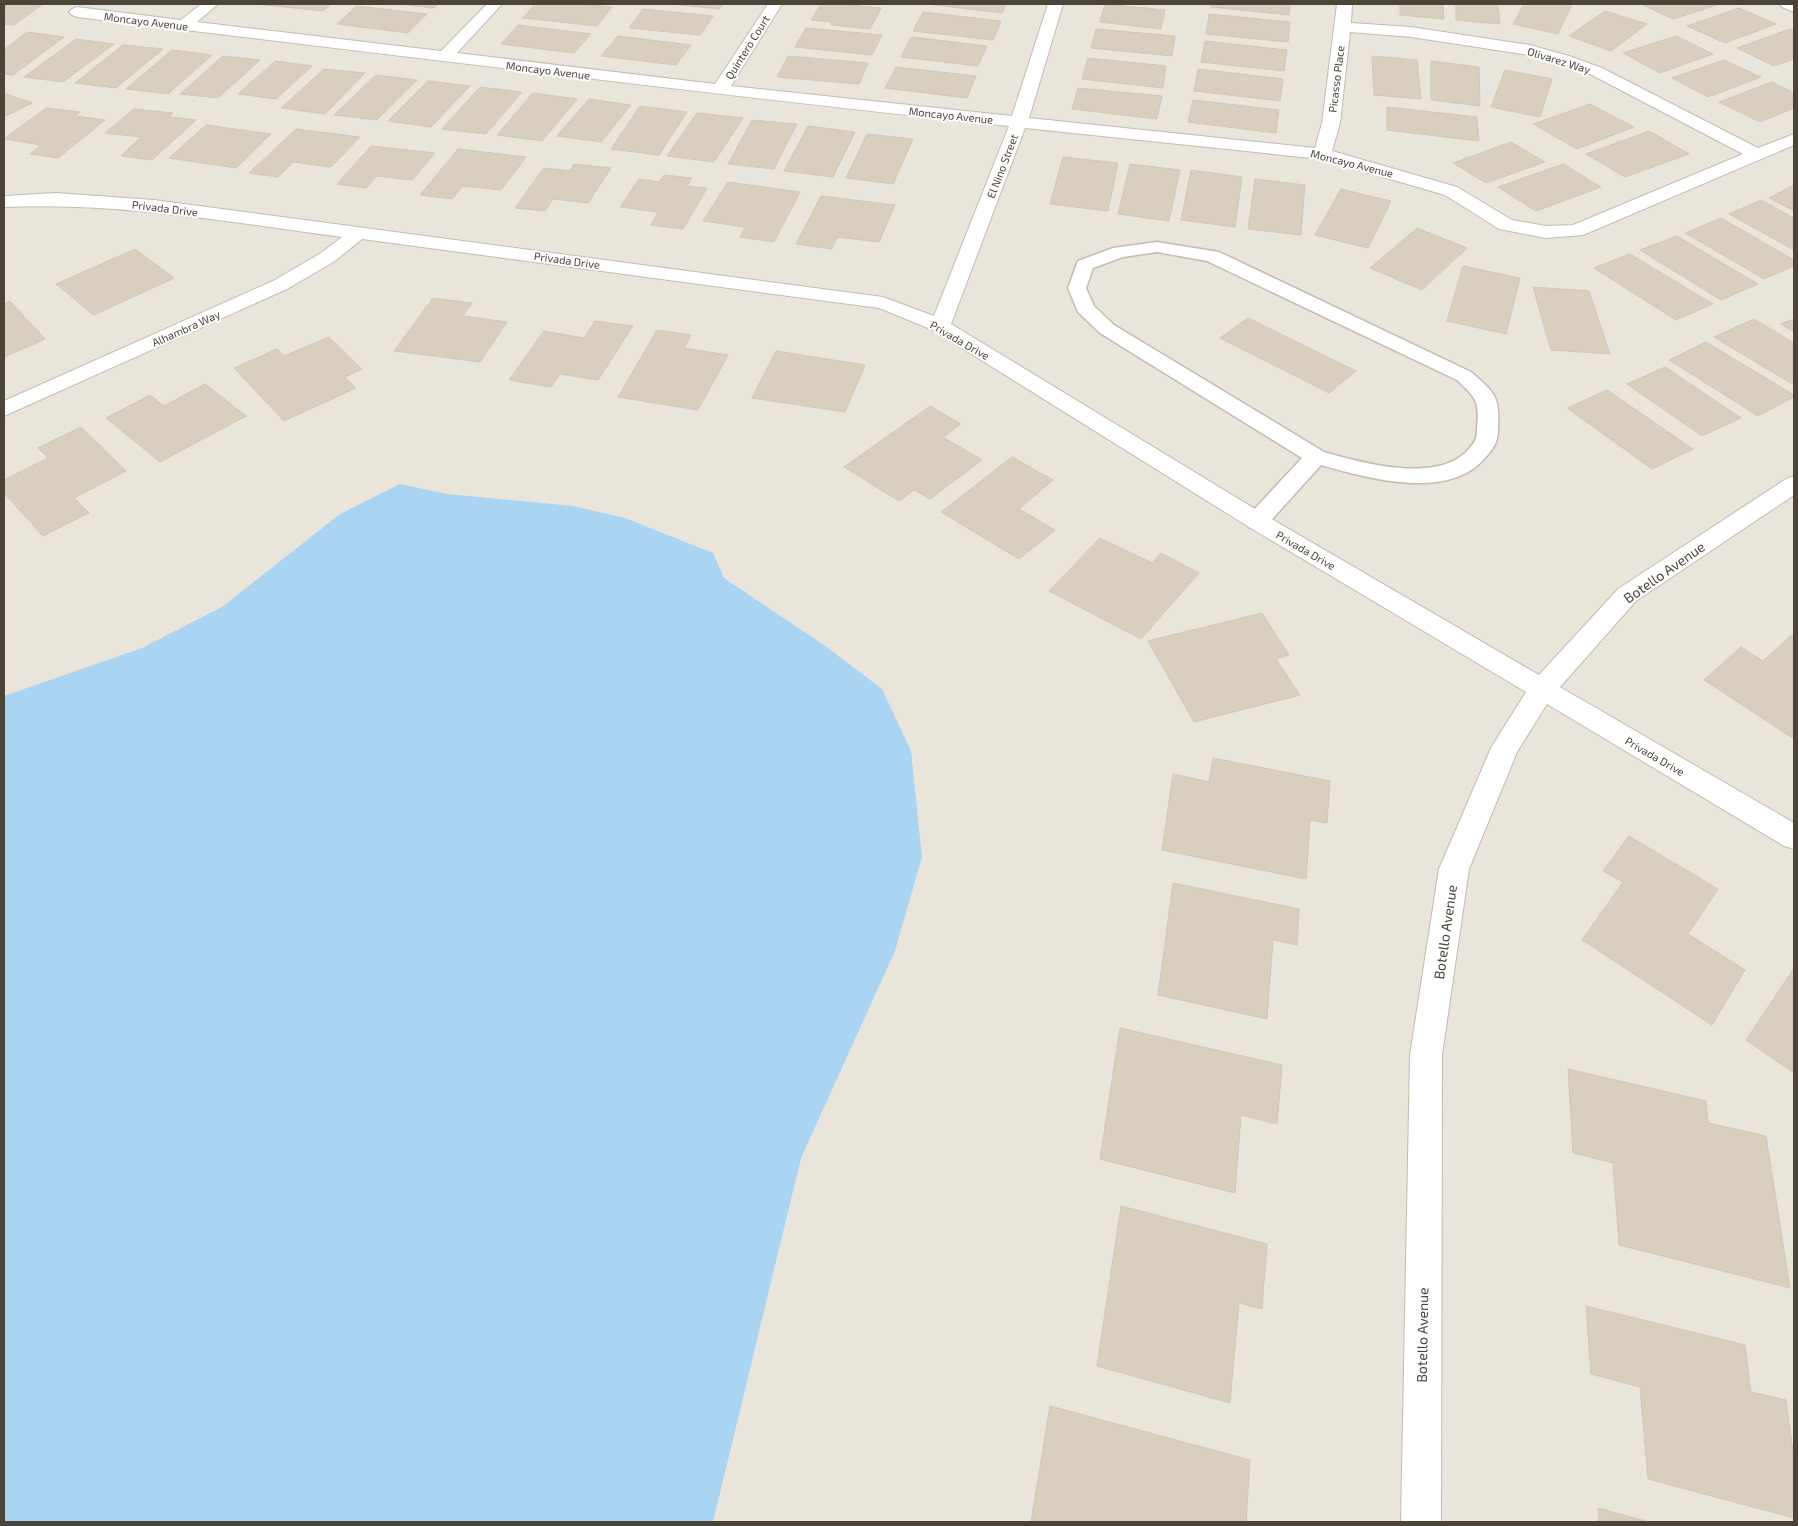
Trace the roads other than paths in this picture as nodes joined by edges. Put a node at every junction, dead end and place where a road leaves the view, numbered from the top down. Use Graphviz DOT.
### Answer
graph roads {
  1 [pos="210,4"];
  2 [pos="495,4"];
  3 [pos="775,4"];
  4 [pos="1056,4"];
  5 [pos="1345,4"];
  6 [pos="1787,4"];
  7 [pos="1794,7"];
  8 [pos="77,12"];
  9 [pos="184,26"];
  10 [pos="1342,27"];
  11 [pos="445,57"];
  12 [pos="720,90"];
  13 [pos="1019,122"];
  14 [pos="1794,139"];
  15 [pos="1322,154"];
  16 [pos="1758,154"];
  17 [pos="4,201"];
  18 [pos="359,232"];
  19 [pos="940,326"];
  20 [pos="4,409"];
  21 [pos="1316,457"];
  22 [pos="1794,484"];
  23 [pos="1257,521"];
  24 [pos="1543,688"];
  25 [pos="1794,837"];
  26 [pos="1421,1522"];
  1 -- 9 [label="street"];
  2 -- 11 [label="street"];
  3 -- 12 [label="street, Quintero Court"];
  4 -- 13 [label="street, El Nino Street"];
  5 -- 10 [label="street, Picasso Place"];
  6 -- 7 [label="street"];
  8 -- 9 [label="street, Moncayo Avenue"];
  9 -- 11 [label="street, Moncayo Avenue"];
  10 -- 15 [label="street, Picasso Place"];
  10 -- 16 [label="street, Olivarez Way"];
  11 -- 12 [label="street, Moncayo Avenue"];
  12 -- 13 [label="street, Moncayo Avenue"];
  13 -- 15 [label="street, Moncayo Avenue"];
  13 -- 19 [label="street, El Nino Street"];
  14 -- 16 [label="street, Moncayo Avenue"];
  15 -- 16 [label="street, Moncayo Avenue"];
  17 -- 18 [label="street, Privada Drive"];
  18 -- 19 [label="street, Privada Drive"];
  18 -- 20 [label="street, Alhambra Way"];
  19 -- 23 [label="street, Privada Drive"];
  21 -- 21 [label="lane"];
  21 -- 23 [label="lane"];
  22 -- 24 [label="street, Botello Avenue"];
  23 -- 24 [label="street, Privada Drive"];
  24 -- 25 [label="street, Privada Drive"];
  24 -- 26 [label="street, Botello Avenue"];
}
